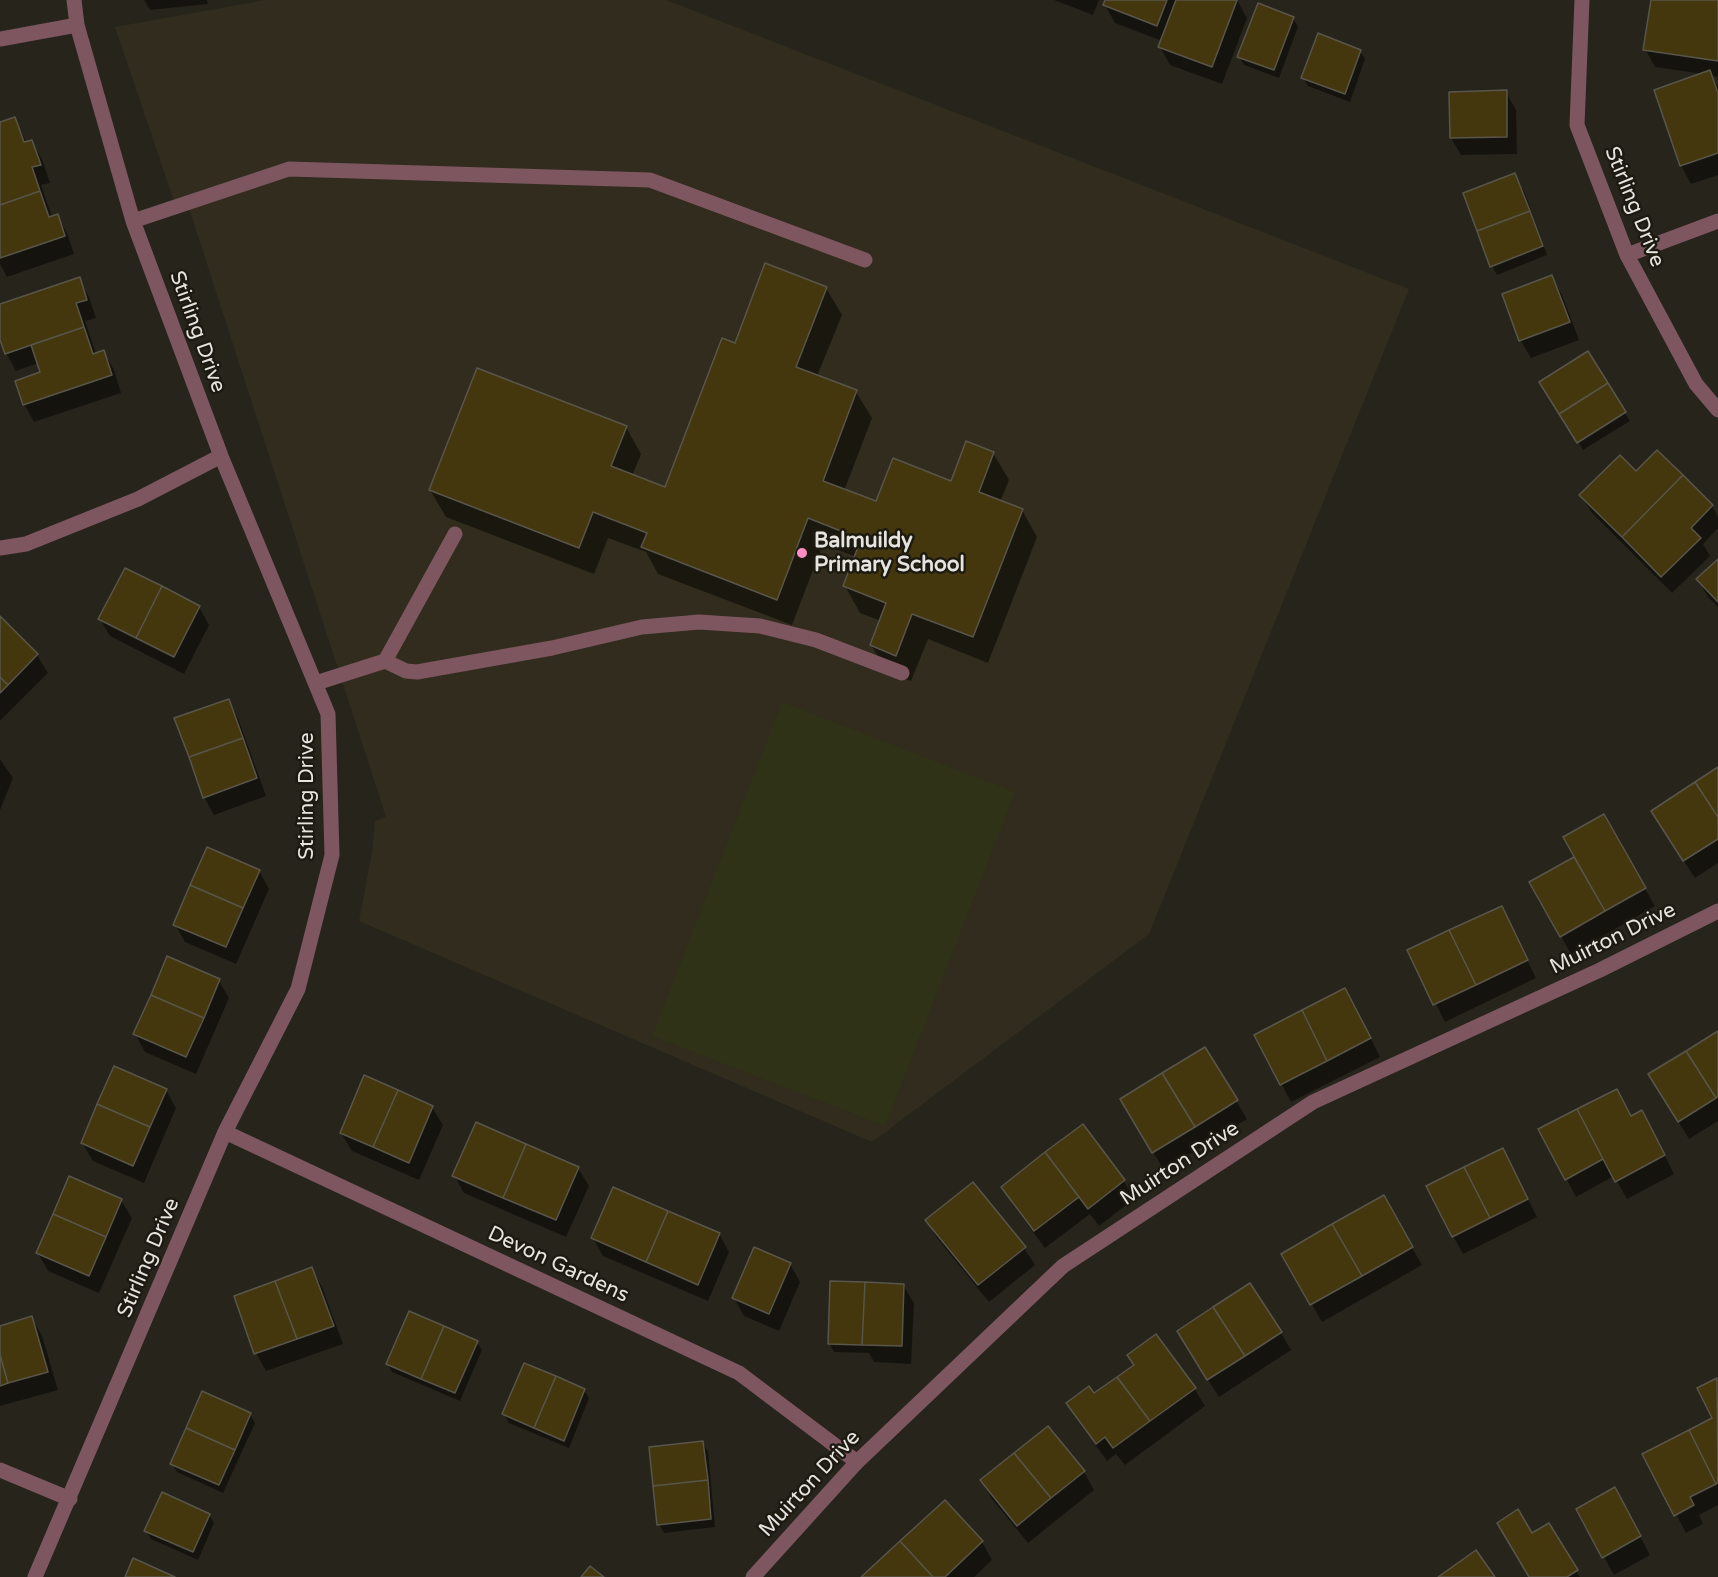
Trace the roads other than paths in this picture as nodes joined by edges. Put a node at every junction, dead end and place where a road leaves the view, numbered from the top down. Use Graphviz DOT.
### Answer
graph roads {
  1 [pos="74,0"];
  2 [pos="1582,0"];
  3 [pos="76,25"];
  4 [pos="0,39"];
  5 [pos="133,221"];
  6 [pos="1718,221"];
  7 [pos="1627,255"];
  8 [pos="865,260"];
  9 [pos="1718,410"];
  10 [pos="221,456"];
  11 [pos="455,534"];
  12 [pos="0,548"];
  13 [pos="385,661"];
  14 [pos="902,673"];
  15 [pos="316,683"];
  16 [pos="1718,911"];
  17 [pos="225,1132"];
  18 [pos="857,1462"];
  19 [pos="0,1470"];
  20 [pos="70,1499"];
  21 [pos="35,1577"];
  22 [pos="753,1577"];
  1 -- 3 [label="street, Stirling Drive"];
  2 -- 7 [label="street, Stirling Drive"];
  3 -- 4 [label="street"];
  3 -- 5 [label="street, Stirling Drive"];
  5 -- 8 [label="street"];
  5 -- 10 [label="street, Stirling Drive"];
  6 -- 7 [label="street"];
  7 -- 9 [label="street, Stirling Drive"];
  10 -- 12 [label="street"];
  10 -- 15 [label="street, Stirling Drive"];
  11 -- 13 [label="street"];
  13 -- 14 [label="street"];
  13 -- 15 [label="street"];
  15 -- 17 [label="street, Stirling Drive"];
  16 -- 18 [label="street, Muirton Drive"];
  17 -- 18 [label="street, Devon Gardens"];
  17 -- 20 [label="street, Stirling Drive"];
  18 -- 22 [label="street, Muirton Drive"];
  19 -- 20 [label="street"];
  20 -- 21 [label="street, Stirling Drive"];
}
